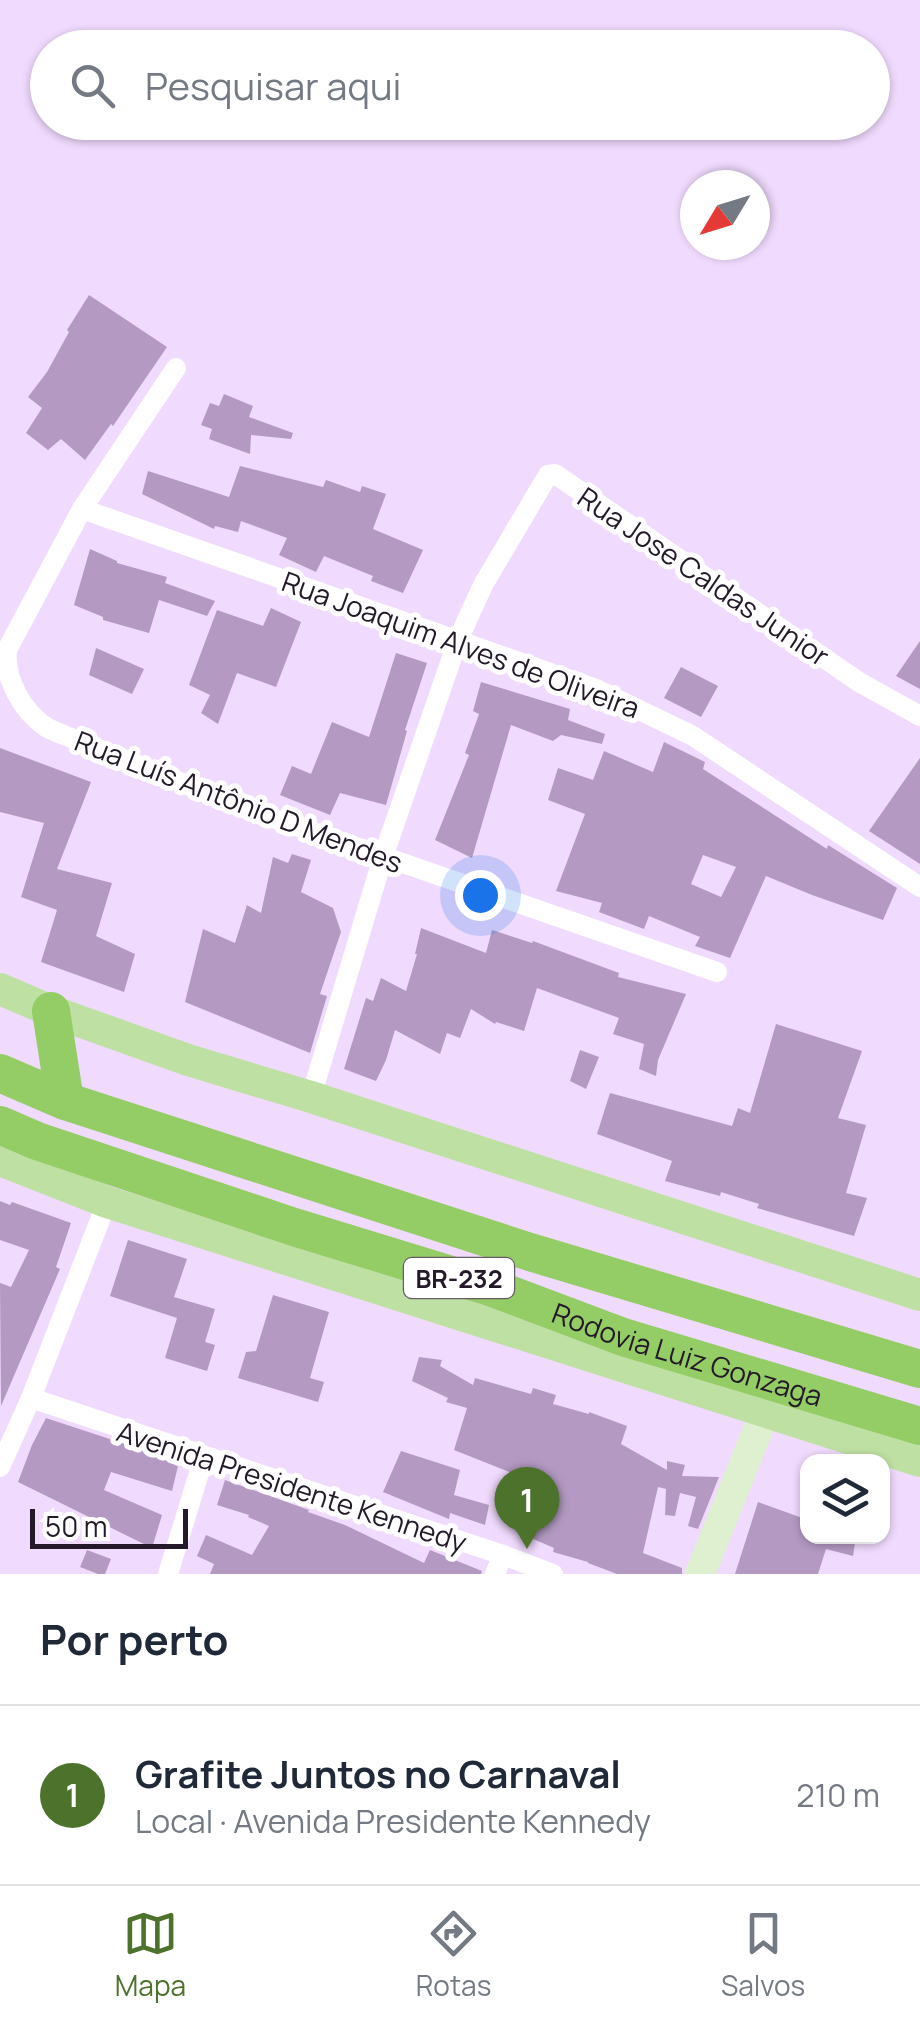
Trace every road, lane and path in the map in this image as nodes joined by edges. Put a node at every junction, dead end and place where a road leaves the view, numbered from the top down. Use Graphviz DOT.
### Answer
graph roads {
  1 [pos="176,368"];
  2 [pos="82,508"];
  3 [pos="458,640"];
  4 [pos="920,716"];
  5 [pos="383,857"];
  6 [pos="920,887"];
  7 [pos="716,972"];
  8 [pos="0,989"];
  9 [pos="51,1011"];
  10 [pos="0,1073"];
  11 [pos="311,1097"];
  12 [pos="65,1101"];
  13 [pos="0,1125"];
  14 [pos="0,1160"];
  15 [pos="107,1202"];
  16 [pos="920,1295"];
  17 [pos="920,1369"];
  18 [pos="31,1398"];
  19 [pos="765,1412"];
  20 [pos="920,1426"];
  21 [pos="204,1456"];
  22 [pos="920,1462"];
  23 [pos="0,1467"];
  24 [pos="499,1565"];
  25 [pos="168,1574"];
  26 [pos="553,1574"];
  27 [pos="700,1574"];
  1 -- 2 [label="street, Rua Luís Antônio D Mendes"];
  2 -- 3 [label="street, Rua Joaquim Alves de Oliveira"];
  2 -- 5 [label="street, Rua Luís Antônio D Mendes"];
  3 -- 4 [label="street, Rua Jose Caldas Junior"];
  3 -- 5 [label="street, Rua Jose Caldas Junior"];
  3 -- 6 [label="street, Rua Joaquim Alves de Oliveira"];
  5 -- 7 [label="street, Rua Luís Antônio D Mendes"];
  5 -- 11 [label="street, Rua Jose Caldas Junior"];
  8 -- 9 [label="main road"];
  9 -- 11 [label="main road"];
  9 -- 12 [label="highway"];
  10 -- 12 [label="highway, Rodovia Luiz Gonzaga / BR-232"];
  11 -- 16 [label="main road"];
  12 -- 17 [label="highway, Rodovia Luiz Gonzaga / BR-232"];
  13 -- 20 [label="highway, Rodovia Luiz Gonzaga / BR-232"];
  14 -- 15 [label="main road"];
  15 -- 18 [label="street"];
  15 -- 19 [label="main road, BR-232"];
  18 -- 21 [label="street, Avenida Presidente Kennedy"];
  18 -- 23 [label="street"];
  19 -- 22 [label="main road, BR-232"];
  19 -- 27 [label="main road"];
  21 -- 24 [label="street, Avenida Presidente Kennedy"];
  21 -- 25 [label="street"];
  24 -- 26 [label="street, Avenida Presidente Kennedy"];
}
